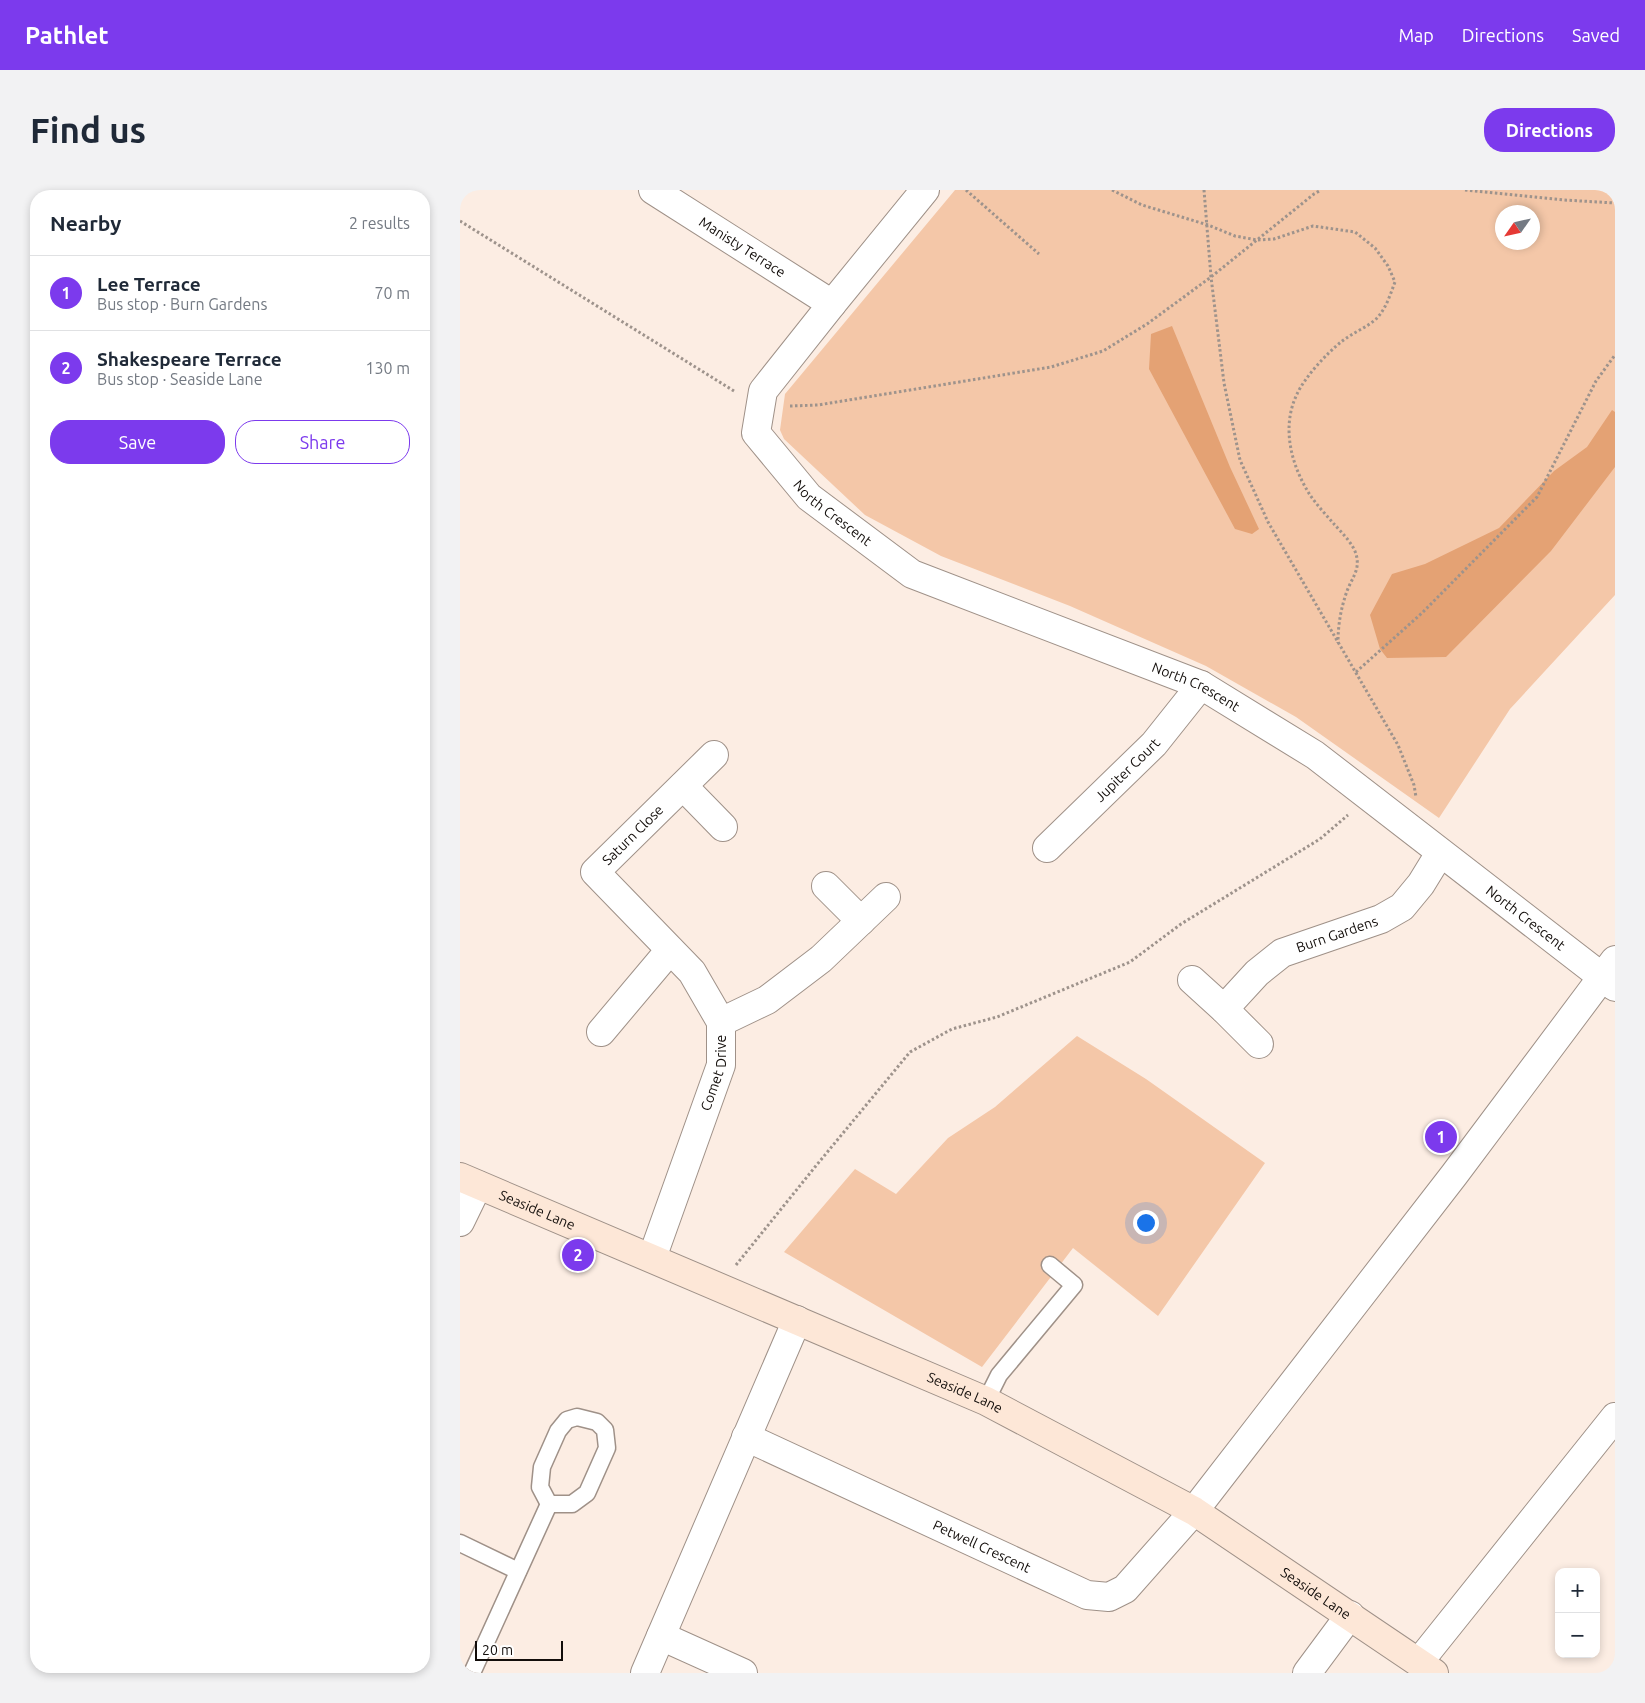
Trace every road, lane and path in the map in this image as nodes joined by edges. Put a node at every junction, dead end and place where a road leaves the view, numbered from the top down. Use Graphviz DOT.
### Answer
graph roads {
  1 [pos="654,190"];
  2 [pos="926,190"];
  3 [pos="966,190"];
  4 [pos="1112,190"];
  5 [pos="1204,190"];
  6 [pos="1321,190"];
  7 [pos="1465,190"];
  8 [pos="1615,203"];
  9 [pos="460,221"];
  10 [pos="1208,225"];
  11 [pos="1257,240"];
  12 [pos="1039,254"];
  13 [pos="1211,277"];
  14 [pos="832,304"];
  15 [pos="1615,355"];
  16 [pos="758,420"];
  17 [pos="1338,643"];
  18 [pos="1356,672"];
  19 [pos="1201,685"];
  20 [pos="714,755"];
  21 [pos="683,786"];
  22 [pos="1368,797"];
  23 [pos="723,827"];
  24 [pos="1432,847"];
  25 [pos="1047,848"];
  26 [pos="826,886"];
  27 [pos="886,897"];
  28 [pos="860,921"];
  29 [pos="670,950"];
  30 [pos="1611,975"];
  31 [pos="1192,980"];
  32 [pos="1224,1009"];
  33 [pos="721,1022"];
  34 [pos="601,1032"];
  35 [pos="1259,1044"];
  36 [pos="469,1181"];
  37 [pos="460,1222"];
  38 [pos="652,1258"];
  39 [pos="1050,1266"];
  40 [pos="719,1287"];
  41 [pos="797,1320"];
  42 [pos="986,1401"];
  43 [pos="1615,1417"];
  44 [pos="746,1437"];
  45 [pos="549,1504"];
  46 [pos="1194,1512"];
  47 [pos="460,1543"];
  48 [pos="518,1571"];
  49 [pos="1350,1615"];
  50 [pos="660,1636"];
  51 [pos="1426,1668"];
  52 [pos="472,1673"];
  53 [pos="645,1673"];
  54 [pos="743,1673"];
  55 [pos="1307,1673"];
  1 -- 14 [label="street, Manisty Terrace"];
  2 -- 14 [label="street"];
  3 -- 12 [label="path"];
  4 -- 10 [label="path"];
  5 -- 10 [label="path"];
  6 -- 11 [label="path"];
  7 -- 8 [label="path"];
  9 -- 16 [label="path"];
  10 -- 11 [label="path"];
  10 -- 13 [label="path"];
  11 -- 13 [label="path"];
  11 -- 17 [label="path"];
  13 -- 16 [label="path"];
  13 -- 17 [label="path"];
  14 -- 16 [label="street"];
  15 -- 18 [label="path"];
  16 -- 19 [label="street, North Crescent"];
  17 -- 18 [label="path"];
  18 -- 24 [label="path"];
  19 -- 22 [label="street, North Crescent"];
  19 -- 25 [label="street, Jupiter Court"];
  20 -- 21 [label="street, Saturn Close"];
  21 -- 23 [label="street"];
  21 -- 29 [label="street, Saturn Close"];
  22 -- 24 [label="street, North Crescent"];
  22 -- 40 [label="path"];
  24 -- 30 [label="street, North Crescent"];
  24 -- 32 [label="street, Burn Gardens"];
  26 -- 28 [label="street"];
  27 -- 28 [label="street, Comet Drive"];
  28 -- 33 [label="street, Comet Drive"];
  29 -- 33 [label="street, Saturn Close"];
  29 -- 34 [label="street"];
  30 -- 46 [label="street, Petwell Crescent"];
  31 -- 32 [label="street"];
  32 -- 35 [label="street"];
  33 -- 38 [label="street, Comet Drive"];
  36 -- 37 [label="street"];
  36 -- 38 [label="main road, Seaside Lane"];
  38 -- 40 [label="main road, Seaside Lane"];
  39 -- 42 [label="lane"];
  40 -- 41 [label="main road, Seaside Lane"];
  41 -- 42 [label="main road, Seaside Lane"];
  41 -- 44 [label="street"];
  42 -- 46 [label="main road, Seaside Lane"];
  43 -- 51 [label="street"];
  44 -- 46 [label="street, Petwell Crescent"];
  44 -- 50 [label="street"];
  45 -- 45 [label="lane"];
  45 -- 48 [label="lane"];
  46 -- 49 [label="main road, Seaside Lane"];
  47 -- 48 [label="lane"];
  48 -- 52 [label="lane"];
  49 -- 51 [label="main road, Seaside Lane"];
  49 -- 55 [label="street"];
  50 -- 53 [label="street"];
  50 -- 54 [label="street"];
}
